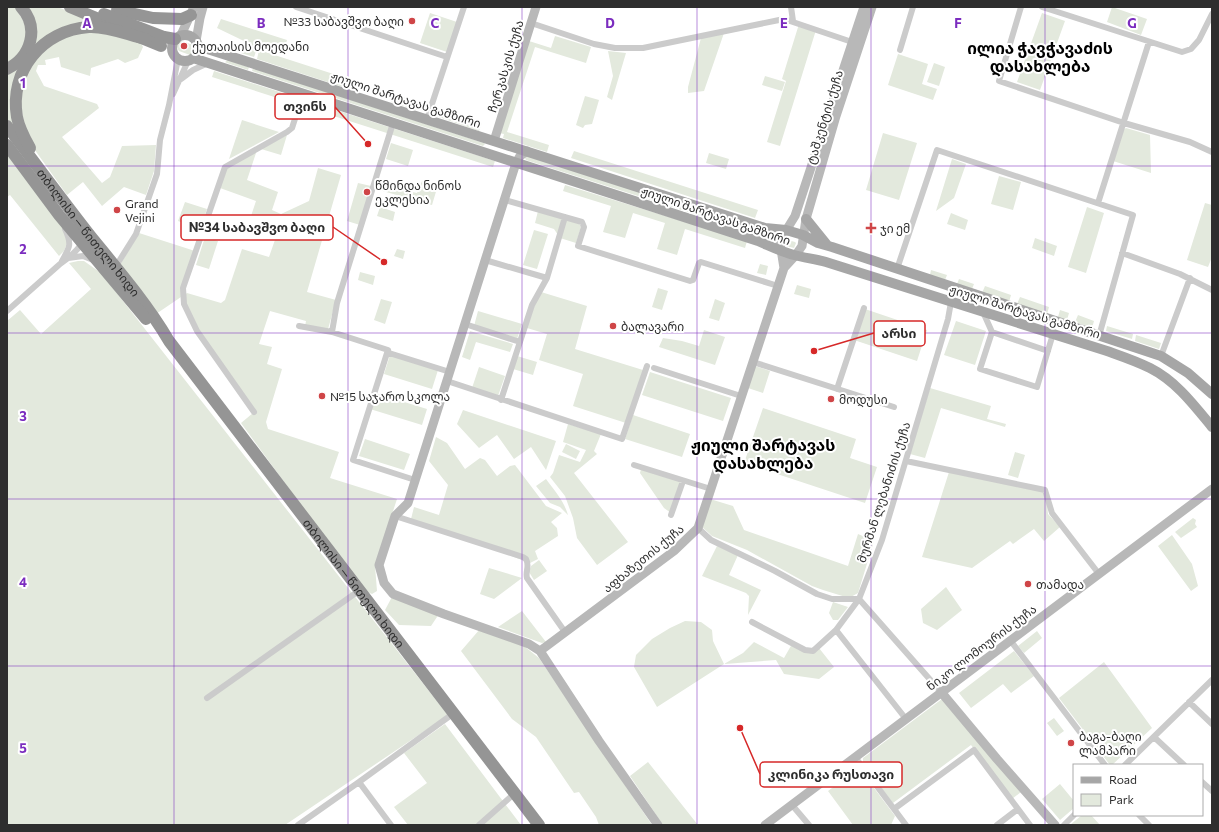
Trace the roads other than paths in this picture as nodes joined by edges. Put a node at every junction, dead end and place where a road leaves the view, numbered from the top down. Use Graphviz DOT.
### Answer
graph roads {
  1 [pos="20,7"];
  2 [pos="70,7"];
  3 [pos="87,7"];
  4 [pos="203,7"];
  5 [pos="296,7"];
  6 [pos="464,7"];
  7 [pos="536,7"];
  8 [pos="791,7"];
  9 [pos="864,7"];
  10 [pos="872,7"];
  11 [pos="913,7"];
  12 [pos="1021,7"];
  13 [pos="1042,7"];
  14 [pos="114,9"];
  15 [pos="314,10"];
  16 [pos="192,11"];
  17 [pos="1212,14"];
  18 [pos="793,21"];
  19 [pos="531,23"];
  20 [pos="1205,28"];
  21 [pos="1212,30"];
  22 [pos="146,40"];
  23 [pos="1149,42"];
  24 [pos="197,43"];
  25 [pos="174,44"];
  26 [pos="856,44"];
  27 [pos="900,50"];
  28 [pos="447,57"];
  29 [pos="190,59"];
  30 [pos="208,63"];
  31 [pos="7,69"];
  32 [pos="180,80"];
  33 [pos="303,94"];
  34 [pos="169,105"];
  35 [pos="426,119"];
  36 [pos="393,123"];
  37 [pos="1124,123"];
  38 [pos="7,126"];
  39 [pos="494,141"];
  40 [pos="7,145"];
  41 [pos="513,147"];
  42 [pos="527,151"];
  43 [pos="1212,152"];
  44 [pos="490,154"];
  45 [pos="516,163"];
  46 [pos="44,175"];
  47 [pos="505,200"];
  48 [pos="1098,203"];
  49 [pos="67,205"];
  50 [pos="59,215"];
  51 [pos="565,217"];
  52 [pos="806,219"];
  53 [pos="786,230"];
  54 [pos="803,235"];
  55 [pos="83,242"];
  56 [pos="829,246"];
  57 [pos="781,251"];
  58 [pos="1122,253"];
  59 [pos="795,256"];
  60 [pos="68,258"];
  61 [pos="486,260"];
  62 [pos="60,264"];
  63 [pos="101,266"];
  64 [pos="116,266"];
  65 [pos="784,268"];
  66 [pos="897,269"];
  67 [pos="547,278"];
  68 [pos="1190,278"];
  69 [pos="954,284"];
  70 [pos="778,286"];
  71 [pos="1212,290"];
  72 [pos="951,302"];
  73 [pos="864,308"];
  74 [pos="7,310"];
  75 [pos="983,312"];
  76 [pos="465,324"];
  77 [pos="299,326"];
  78 [pos="332,332"];
  79 [pos="992,332"];
  80 [pos="1053,334"];
  81 [pos="1099,336"];
  82 [pos="169,341"];
  83 [pos="520,342"];
  84 [pos="388,350"];
  85 [pos="1048,351"];
  86 [pos="1161,356"];
  87 [pos="752,362"];
  88 [pos="647,366"];
  89 [pos="654,368"];
  90 [pos="450,372"];
  91 [pos="447,381"];
  92 [pos="837,389"];
  93 [pos="1212,394"];
  94 [pos="741,396"];
  95 [pos="501,400"];
  96 [pos="894,407"];
  97 [pos="254,412"];
  98 [pos="1212,427"];
  99 [pos="906,460"];
  100 [pos="634,465"];
  101 [pos="415,480"];
  102 [pos="683,480"];
  103 [pos="710,489"];
  104 [pos="1212,489"];
  105 [pos="671,515"];
  106 [pos="395,516"];
  107 [pos="698,528"];
  108 [pos="1099,574"];
  109 [pos="360,590"];
  110 [pos="859,599"];
  111 [pos="752,622"];
  112 [pos="836,630"];
  113 [pos="566,632"];
  114 [pos="1010,640"];
  115 [pos="540,651"];
  116 [pos="1212,680"];
  117 [pos="941,692"];
  118 [pos="207,698"];
  119 [pos="1189,702"];
  120 [pos="454,713"];
  121 [pos="906,719"];
  122 [pos="1212,724"];
  123 [pos="1154,736"];
  124 [pos="855,757"];
  125 [pos="1104,764"];
  126 [pos="1126,764"];
  127 [pos="1183,764"];
  128 [pos="358,782"];
  129 [pos="1203,783"];
  130 [pos="1212,791"];
  131 [pos="515,793"];
  132 [pos="792,804"];
  133 [pos="894,809"];
  134 [pos="1018,809"];
  135 [pos="1073,816"];
  136 [pos="1140,816"];
  137 [pos="298,825"];
  138 [pos="391,825"];
  139 [pos="479,825"];
  140 [pos="539,825"];
  141 [pos="658,825"];
  142 [pos="765,825"];
  143 [pos="809,825"];
  144 [pos="906,825"];
  145 [pos="997,825"];
  146 [pos="1030,825"];
  147 [pos="1055,825"];
  148 [pos="1064,825"];
  149 [pos="1149,825"];
  1 -- 31 [label="highway"];
  2 -- 22 [label="highway"];
  3 -- 25 [label="highway"];
  4 -- 24 [label="street"];
  5 -- 15 [label="street"];
  6 -- 28 [label="street"];
  7 -- 19 [label="street, ჩერკასკის ქუჩა"];
  8 -- 18 [label="street"];
  9 -- 26 [label="street, ტაშკენტის ქუჩა"];
  10 -- 26 [label="street, ტაშკენტის ქუჩა"];
  11 -- 27 [label="street"];
  12 -- 37 [label="street"];
  13 -- 23 [label="street"];
  14 -- 16 [label="highway"];
  14 -- 25 [label="highway"];
  15 -- 28 [label="street"];
  16 -- 25 [label="street"];
  17 -- 20 [label="street"];
  18 -- 19 [label="street"];
  18 -- 26 [label="street"];
  19 -- 39 [label="street, ჩერკასკის ქუჩა"];
  20 -- 21 [label="street"];
  20 -- 23 [label="street"];
  22 -- 25 [label="highway"];
  22 -- 46 [label="highway"];
  23 -- 37 [label="street"];
  24 -- 25 [label="main road"];
  24 -- 29 [label="main road"];
  24 -- 35 [label="main road, ჟიული შარტავას გამზირი"];
  25 -- 29 [label="main road"];
  25 -- 34 [label="street"];
  26 -- 52 [label="street, ტაშკენტის ქუჩა"];
  26 -- 53 [label="street, ტაშკენტის ქუჩა"];
  28 -- 35 [label="street"];
  29 -- 30 [label="main road, ჟიული შარტავას გამზირი"];
  29 -- 32 [label="street"];
  30 -- 32 [label="street"];
  30 -- 33 [label="main road, ჟიული შარტავას გამზირი"];
  32 -- 34 [label="street"];
  33 -- 36 [label="main road, ჟიული შარტავას გამზირი"];
  33 -- 97 [label="street"];
  34 -- 64 [label="street"];
  35 -- 39 [label="main road, ჟიული შარტავას გამზირი"];
  36 -- 44 [label="main road, ჟიული შარტავას გამზირი"];
  36 -- 78 [label="street"];
  37 -- 43 [label="street"];
  37 -- 48 [label="street"];
  38 -- 46 [label="highway, თბილისი — წითელი ხიდი"];
  39 -- 41 [label="main road, ჟიული შარტავას გამზირი"];
  39 -- 44 [label="street, ჩერკასკის ქუჩა"];
  40 -- 50 [label="highway, თბილისი — წითელი ხიდი"];
  41 -- 42 [label="main road, ჟიული შარტავას გამზირი"];
  41 -- 45 [label="street"];
  42 -- 45 [label="street"];
  42 -- 53 [label="main road, ჟიული შარტავას გამზირი"];
  44 -- 45 [label="main road, ჟიული შარტავას გამზირი"];
  45 -- 47 [label="street"];
  45 -- 57 [label="main road, ჟიული შარტავას გამზირი"];
  46 -- 49 [label="highway, თბილისი — წითელი ხიდი"];
  47 -- 51 [label="street"];
  47 -- 61 [label="street"];
  48 -- 58 [label="street"];
  48 -- 66 [label="street"];
  49 -- 55 [label="street"];
  49 -- 64 [label="highway, თბილისი — წითელი ხიდი"];
  50 -- 55 [label="highway, თბილისი — წითელი ხიდი"];
  50 -- 62 [label="street"];
  51 -- 67 [label="street"];
  51 -- 70 [label="street"];
  52 -- 54 [label="street, ტაშკენტის ქუჩა"];
  52 -- 56 [label="main road"];
  53 -- 54 [label="main road, ჟიული შარტავას გამზირი"];
  53 -- 57 [label="street"];
  54 -- 56 [label="main road, ჟიული შარტავას გამზირი"];
  54 -- 59 [label="street"];
  55 -- 60 [label="street"];
  55 -- 63 [label="highway, თბილისი — წითელი ხიდი"];
  56 -- 66 [label="main road, ჟიული შარტავას გამზირი"];
  57 -- 59 [label="main road, ჟიული შარტავას გამზირი"];
  57 -- 65 [label="street, აფხაზეთის ქუჩა"];
  58 -- 68 [label="street"];
  58 -- 81 [label="street"];
  59 -- 65 [label="street, აფხაზეთის ქუჩა"];
  59 -- 72 [label="main road, ჟიული შარტავას გამზირი"];
  60 -- 62 [label="street"];
  60 -- 63 [label="street"];
  61 -- 67 [label="street"];
  61 -- 76 [label="street"];
  62 -- 74 [label="street"];
  63 -- 82 [label="highway, თბილისი — წითელი ხიდი"];
  64 -- 82 [label="highway, თბილისი — წითელი ხიდი"];
  65 -- 70 [label="street, აფხაზეთის ქუჩა"];
  66 -- 69 [label="main road, ჟიული შარტავას გამზირი"];
  67 -- 83 [label="street"];
  68 -- 71 [label="street"];
  68 -- 86 [label="street"];
  69 -- 72 [label="street, მურმან ლებანიძის ქუჩა"];
  69 -- 81 [label="main road, ჟიული შარტავას გამზირი"];
  70 -- 87 [label="street, აფხაზეთის ქუჩა"];
  72 -- 75 [label="main road, ჟიული შარტავას გამზირი"];
  72 -- 99 [label="street, მურმან ლებანიძის ქუჩა"];
  73 -- 92 [label="street"];
  75 -- 79 [label="street"];
  75 -- 80 [label="main road, ჟიული შარტავას გამზირი"];
  76 -- 83 [label="street"];
  76 -- 90 [label="street"];
  77 -- 78 [label="street"];
  78 -- 84 [label="street"];
  79 -- 85 [label="street"];
  79 -- 85 [label="street"];
  80 -- 85 [label="street"];
  80 -- 98 [label="main road, ჟიული შარტავას გამზირი"];
  81 -- 86 [label="main road, ჟიული შარტავას გამზირი"];
  82 -- 109 [label="highway, თბილისი — წითელი ხიდი"];
  83 -- 95 [label="street"];
  84 -- 90 [label="street"];
  84 -- 101 [label="street"];
  86 -- 93 [label="main road, ჟიული შარტავას გამზირი"];
  87 -- 92 [label="street"];
  87 -- 94 [label="street, აფხაზეთის ქუჩა"];
  88 -- 95 [label="street"];
  89 -- 94 [label="street"];
  90 -- 91 [label="street"];
  91 -- 95 [label="street"];
  91 -- 101 [label="street"];
  92 -- 96 [label="street"];
  94 -- 103 [label="street, აფხაზეთის ქუჩა"];
  99 -- 108 [label="street"];
  99 -- 110 [label="street, მურმან ლებანიძის ქუჩა"];
  100 -- 102 [label="street"];
  101 -- 106 [label="street"];
  102 -- 103 [label="street"];
  102 -- 105 [label="street"];
  103 -- 107 [label="street, აფხაზეთის ქუჩა"];
  104 -- 108 [label="street, ნიკო ლომოურის ქუჩა"];
  106 -- 113 [label="street"];
  106 -- 115 [label="street"];
  107 -- 110 [label="street"];
  107 -- 113 [label="street, აფხაზეთის ქუჩა"];
  108 -- 114 [label="street, ნიკო ლომოურის ქუჩა"];
  109 -- 118 [label="street"];
  109 -- 120 [label="highway, თბილისი — წითელი ხიდი"];
  110 -- 112 [label="street, მურმან ლებანიძის ქუჩა"];
  110 -- 117 [label="street"];
  111 -- 112 [label="street, მურმან ლებანიძის ქუჩა"];
  112 -- 121 [label="street"];
  113 -- 115 [label="street, აფხაზეთის ქუჩა"];
  114 -- 117 [label="street, ნიკო ლომოურის ქუჩა"];
  114 -- 125 [label="street"];
  115 -- 141 [label="street"];
  116 -- 119 [label="street"];
  117 -- 121 [label="street, ნიკო ლომოურის ქუჩა"];
  117 -- 147 [label="street"];
  119 -- 122 [label="street"];
  119 -- 123 [label="street"];
  120 -- 128 [label="street"];
  120 -- 131 [label="highway, თბილისი — წითელი ხიდი"];
  121 -- 124 [label="street, ნიკო ლომოურის ქუჩა"];
  123 -- 126 [label="street"];
  123 -- 127 [label="street"];
  124 -- 132 [label="street, ნიკო ლომოურის ქუჩა"];
  124 -- 133 [label="street"];
  128 -- 137 [label="street"];
  128 -- 138 [label="street"];
  129 -- 130 [label="street"];
  131 -- 139 [label="street"];
  131 -- 140 [label="highway, თბილისი — წითელი ხიდი"];
  132 -- 142 [label="street, ნიკო ლომოურის ქუჩა"];
  132 -- 143 [label="street"];
  133 -- 134 [label="street"];
  133 -- 144 [label="street"];
  134 -- 145 [label="street"];
  134 -- 146 [label="street"];
  135 -- 148 [label="street"];
  136 -- 149 [label="street"];
}
